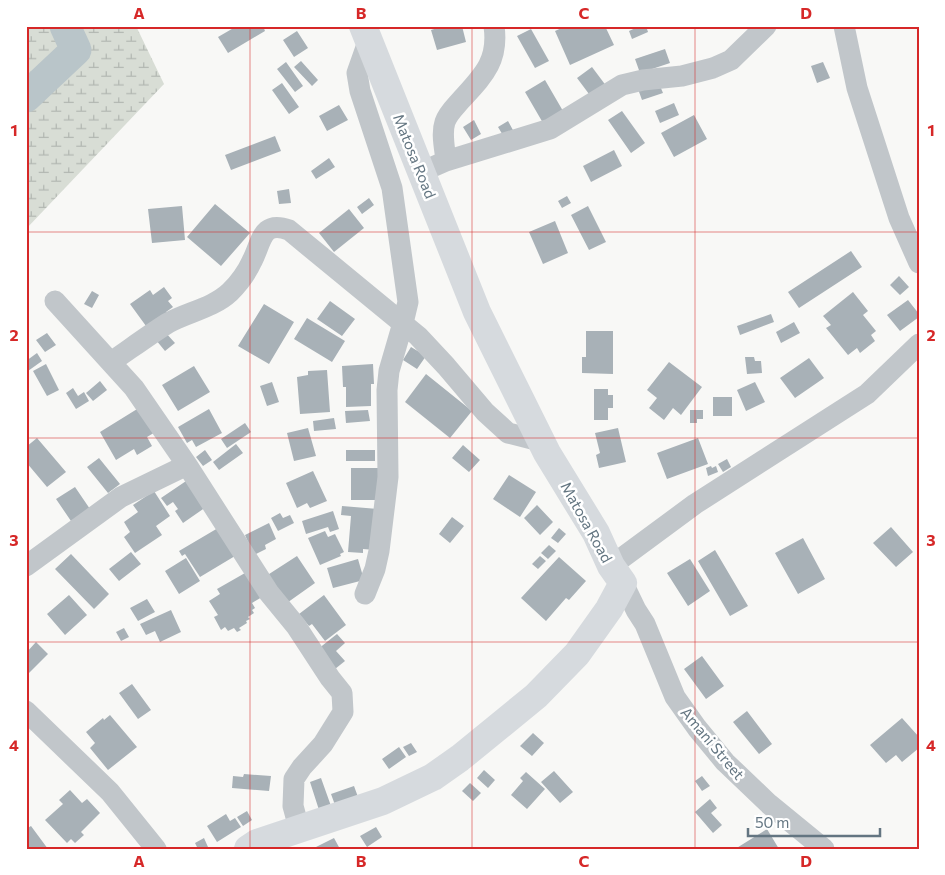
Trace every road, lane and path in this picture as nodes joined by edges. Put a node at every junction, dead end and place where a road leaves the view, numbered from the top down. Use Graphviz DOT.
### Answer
graph roads {
  1 [pos="494,26"];
  2 [pos="766,26"];
  3 [pos="843,26"];
  4 [pos="366,33"];
  5 [pos="446,161"];
  6 [pos="421,172"];
  7 [pos="919,263"];
  8 [pos="55,301"];
  9 [pos="403,324"];
  10 [pos="919,344"];
  11 [pos="111,362"];
  12 [pos="540,441"];
  13 [pos="187,465"];
  14 [pos="26,566"];
  15 [pos="617,575"];
  16 [pos="366,594"];
  17 [pos="26,711"];
  18 [pos="300,828"];
  19 [pos="156,849"];
  20 [pos="248,849"];
  21 [pos="824,849"];
  1 -- 5 [label="street"];
  2 -- 5 [label="street"];
  3 -- 7 [label="street"];
  4 -- 6 [label="street, Matosa Road"];
  4 -- 9 [label="street"];
  5 -- 6 [label="street"];
  6 -- 12 [label="street, Matosa Road"];
  8 -- 11 [label="street"];
  9 -- 11 [label="street"];
  9 -- 12 [label="street"];
  9 -- 16 [label="street"];
  10 -- 15 [label="street"];
  11 -- 13 [label="street"];
  12 -- 15 [label="street, Matosa Road"];
  13 -- 14 [label="street"];
  13 -- 18 [label="street"];
  15 -- 18 [label="street"];
  15 -- 21 [label="street, Amani Street"];
  17 -- 19 [label="street"];
  18 -- 20 [label="street"];
}
